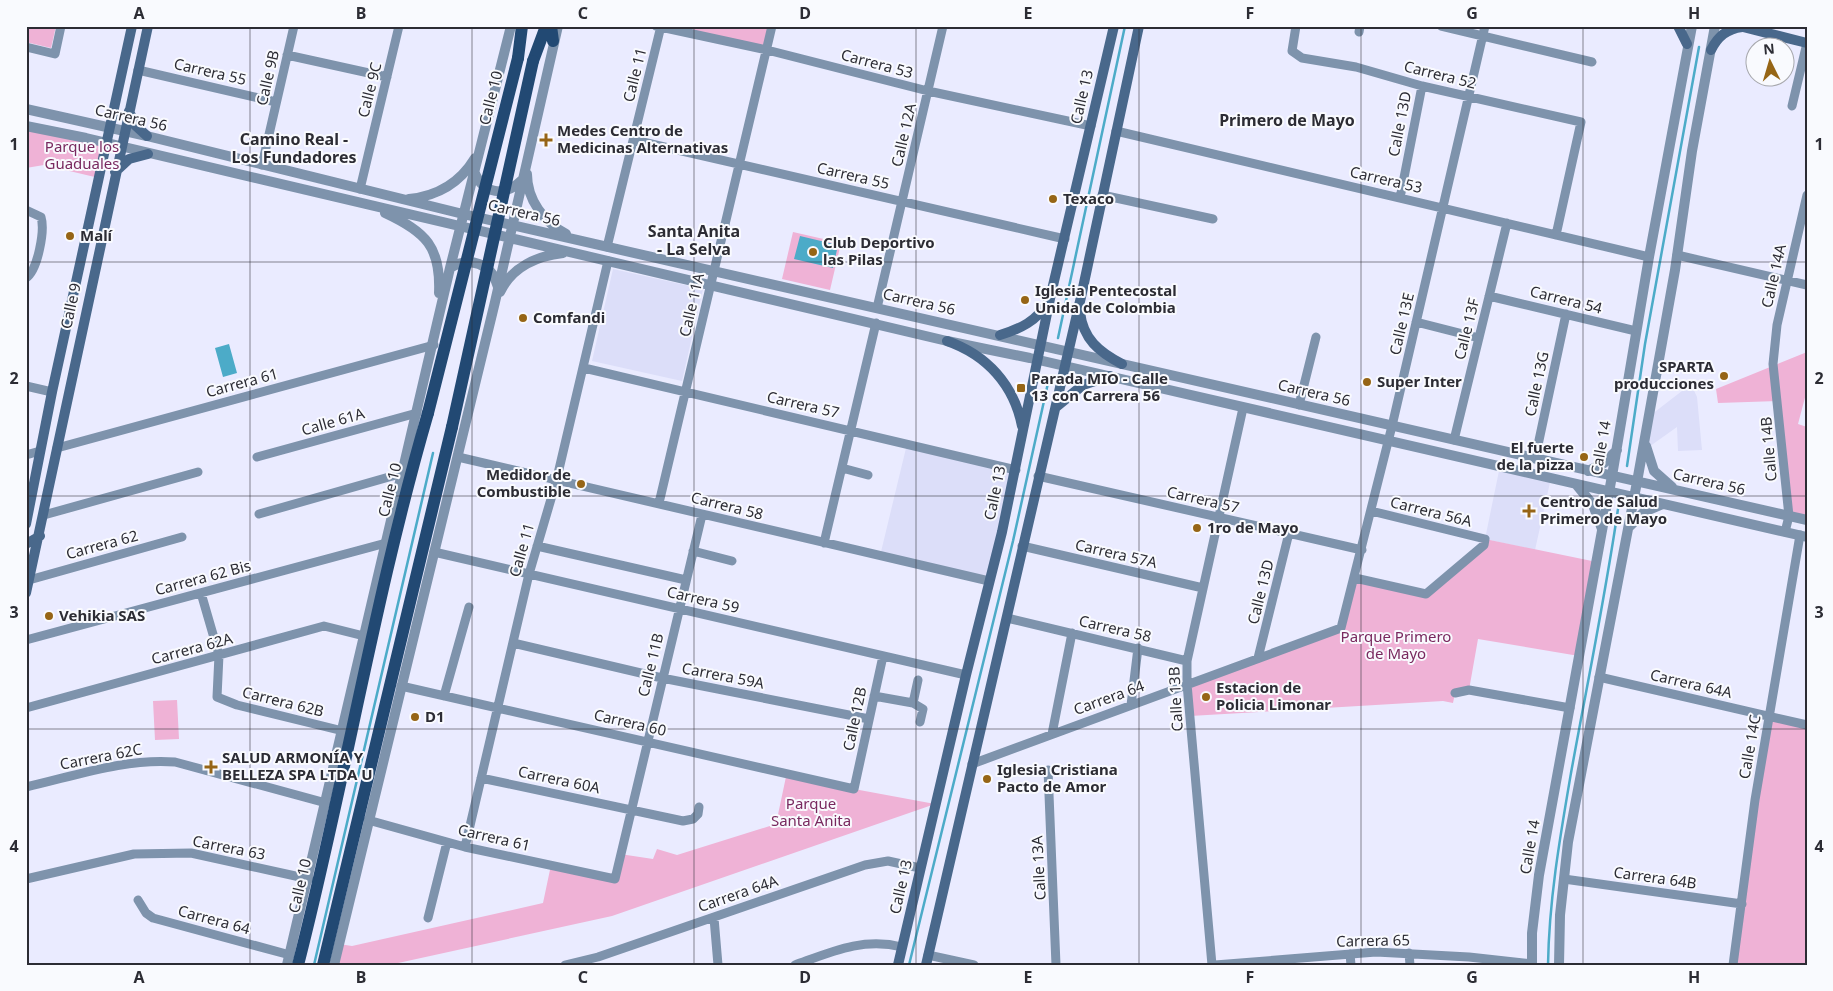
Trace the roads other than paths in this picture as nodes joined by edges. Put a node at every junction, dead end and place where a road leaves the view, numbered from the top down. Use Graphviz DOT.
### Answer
graph roads {
  1 [pos="61,26"];
  2 [pos="132,26"];
  3 [pos="148,26"];
  4 [pos="294,26"];
  5 [pos="399,26"];
  6 [pos="511,26"];
  7 [pos="522,26"];
  8 [pos="546,26"];
  9 [pos="551,26"];
  10 [pos="558,26"];
  11 [pos="772,26"];
  12 [pos="943,26"];
  13 [pos="1114,26"];
  14 [pos="1139,26"];
  15 [pos="1296,26"];
  16 [pos="1441,26"];
  17 [pos="1678,26"];
  18 [pos="1692,26"];
  19 [pos="1715,26"];
  20 [pos="660,27"];
  21 [pos="1740,27"];
  22 [pos="1484,31"];
  23 [pos="553,41"];
  24 [pos="1807,43"];
  25 [pos="1688,44"];
  26 [pos="26,47"];
  27 [pos="767,50"];
  28 [pos="1711,50"];
  29 [pos="287,55"];
  30 [pos="1592,62"];
  31 [pos="138,70"];
  32 [pos="387,77"];
  33 [pos="1422,86"];
  34 [pos="928,92"];
  35 [pos="1469,97"];
  36 [pos="276,102"];
  37 [pos="1792,106"];
  38 [pos="26,109"];
  39 [pos="129,110"];
  40 [pos="26,126"];
  41 [pos="1091,126"];
  42 [pos="111,128"];
  43 [pos="1116,131"];
  44 [pos="125,132"];
  45 [pos="147,136"];
  46 [pos="634,140"];
  47 [pos="107,143"];
  48 [pos="121,147"];
  49 [pos="478,151"];
  50 [pos="148,154"];
  51 [pos="527,162"];
  52 [pos="740,164"];
  53 [pos="262,165"];
  54 [pos="474,171"];
  55 [pos="115,172"];
  56 [pos="522,180"];
  57 [pos="472,182"];
  58 [pos="360,189"];
  59 [pos="520,193"];
  60 [pos="1102,195"];
  61 [pos="1807,195"];
  62 [pos="395,198"];
  63 [pos="1400,198"];
  64 [pos="902,202"];
  65 [pos="369,206"];
  66 [pos="1443,208"];
  67 [pos="26,210"];
  68 [pos="464,214"];
  69 [pos="1213,219"];
  70 [pos="1507,223"];
  71 [pos="484,225"];
  72 [pos="512,225"];
  73 [pos="460,226"];
  74 [pos="1556,235"];
  75 [pos="510,238"];
  76 [pos="1065,239"];
  77 [pos="590,243"];
  78 [pos="607,247"];
  79 [pos="578,254"];
  80 [pos="1677,255"];
  81 [pos="1648,257"];
  82 [pos="608,260"];
  83 [pos="451,263"];
  84 [pos="502,270"];
  85 [pos="714,271"];
  86 [pos="26,278"];
  87 [pos="1787,281"];
  88 [pos="711,284"];
  89 [pos="1807,285"];
  90 [pos="498,288"];
  91 [pos="1051,294"];
  92 [pos="1490,296"];
  93 [pos="1081,297"];
  94 [pos="496,302"];
  95 [pos="877,308"];
  96 [pos="1566,314"];
  97 [pos="439,316"];
  98 [pos="1416,322"];
  99 [pos="876,323"];
  100 [pos="1636,331"];
  101 [pos="1000,335"];
  102 [pos="1316,336"];
  103 [pos="1479,338"];
  104 [pos="947,341"];
  105 [pos="434,345"];
  106 [pos="1041,345"];
  107 [pos="1068,352"];
  108 [pos="76,354"];
  109 [pos="1038,360"];
  110 [pos="1122,364"];
  111 [pos="1773,364"];
  112 [pos="1065,366"];
  113 [pos="584,368"];
  114 [pos="56,372"];
  115 [pos="1110,376"];
  116 [pos="26,386"];
  117 [pos="685,392"];
  118 [pos="51,394"];
  119 [pos="1299,405"];
  120 [pos="1055,407"];
  121 [pos="1243,408"];
  122 [pos="422,413"];
  123 [pos="63,421"];
  124 [pos="1392,426"];
  125 [pos="851,430"];
  126 [pos="1023,431"];
  127 [pos="1645,437"];
  128 [pos="1388,440"];
  129 [pos="1454,440"];
  130 [pos="58,448"];
  131 [pos="1617,450"];
  132 [pos="40,451"];
  133 [pos="455,452"];
  134 [pos="26,455"];
  135 [pos="257,457"];
  136 [pos="410,458"];
  137 [pos="1535,459"];
  138 [pos="842,468"];
  139 [pos="1016,470"];
  140 [pos="1588,471"];
  141 [pos="198,472"];
  142 [pos="403,473"];
  143 [pos="868,475"];
  144 [pos="1038,476"];
  145 [pos="1612,476"];
  146 [pos="556,482"];
  147 [pos="1637,482"];
  148 [pos="1575,483"];
  149 [pos="1677,490"];
  150 [pos="1609,491"];
  151 [pos="1634,497"];
  152 [pos="659,503"];
  153 [pos="1665,504"];
  154 [pos="1371,511"];
  155 [pos="259,514"];
  156 [pos="44,515"];
  157 [pos="702,515"];
  158 [pos="1789,516"];
  159 [pos="1219,517"];
  160 [pos="1807,520"];
  161 [pos="26,524"];
  162 [pos="1628,529"];
  163 [pos="1602,532"];
  164 [pos="1785,532"];
  165 [pos="1290,533"];
  166 [pos="40,536"];
  167 [pos="1803,536"];
  168 [pos="182,537"];
  169 [pos="824,543"];
  170 [pos="26,544"];
  171 [pos="386,544"];
  172 [pos="537,546"];
  173 [pos="1022,546"];
  174 [pos="1362,550"];
  175 [pos="693,551"];
  176 [pos="434,552"];
  177 [pos="732,561"];
  178 [pos="529,574"];
  179 [pos="1355,578"];
  180 [pos="29,580"];
  181 [pos="686,580"];
  182 [pos="989,581"];
  183 [pos="1203,588"];
  184 [pos="26,593"];
  185 [pos="201,593"];
  186 [pos="469,607"];
  187 [pos="679,608"];
  188 [pos="1006,618"];
  189 [pos="1341,628"];
  190 [pos="1072,633"];
  191 [pos="364,636"];
  192 [pos="26,640"];
  193 [pos="513,643"];
  194 [pos="1138,648"];
  195 [pos="219,655"];
  196 [pos="883,656"];
  197 [pos="1258,658"];
  198 [pos="1187,661"];
  199 [pos="966,675"];
  200 [pos="1599,677"];
  201 [pos="662,678"];
  202 [pos="399,679"];
  203 [pos="918,680"];
  204 [pos="358,683"];
  205 [pos="1187,684"];
  206 [pos="1455,693"];
  207 [pos="444,696"];
  208 [pos="874,696"];
  209 [pos="913,703"];
  210 [pos="1131,705"];
  211 [pos="26,708"];
  212 [pos="498,708"];
  213 [pos="1570,708"];
  214 [pos="1769,716"];
  215 [pos="869,719"];
  216 [pos="920,722"];
  217 [pos="1807,725"];
  218 [pos="343,731"];
  219 [pos="1052,734"];
  220 [pos="647,741"];
  221 [pos="972,764"];
  222 [pos="1048,770"];
  223 [pos="481,778"];
  224 [pos="26,787"];
  225 [pos="854,789"];
  226 [pos="326,803"];
  227 [pos="699,807"];
  228 [pos="630,810"];
  229 [pos="368,820"];
  230 [pos="447,842"];
  231 [pos="322,845"];
  232 [pos="465,847"];
  233 [pos="920,868"];
  234 [pos="26,878"];
  235 [pos="309,879"];
  236 [pos="615,879"];
  237 [pos="1564,879"];
  238 [pos="138,900"];
  239 [pos="1742,904"];
  240 [pos="428,918"];
  241 [pos="714,918"];
  242 [pos="902,947"];
  243 [pos="1409,953"];
  244 [pos="1350,954"];
  245 [pos="927,960"];
  246 [pos="292,961"];
  247 [pos="599,961"];
  248 [pos="1532,964"];
  249 [pos="323,965"];
  250 [pos="334,965"];
  251 [pos="565,965"];
  252 [pos="718,965"];
  253 [pos="795,965"];
  254 [pos="898,965"];
  255 [pos="974,965"];
  256 [pos="1056,965"];
  257 [pos="1213,965"];
  258 [pos="1351,965"];
  259 [pos="1410,965"];
  260 [pos="1559,965"];
  261 [pos="1733,965"];
  1 -- 26 [label="street"];
  2 -- 42 [label="main road, Calle 9"];
  3 -- 31 [label="main road, Calle 9"];
  4 -- 29 [label="street, Calle 9B"];
  5 -- 32 [label="street, Calle 9C"];
  6 -- 49 [label="street, Calle 10"];
  7 -- 122 [label="main road, Calle 10, bridge"];
  8 -- 133 [label="main road, bridge"];
  9 -- 23 [label="main road"];
  10 -- 23 [label="street"];
  11 -- 27 [label="street, Calle 11A"];
  12 -- 34 [label="street, Calle 12A"];
  13 -- 41 [label="main road, Calle 13"];
  14 -- 43 [label="main road"];
  15 -- 33 [label="street, Carrera 52"];
  16 -- 22 [label="street"];
  17 -- 25 [label="main road"];
  18 -- 25 [label="street, Calle 14"];
  19 -- 28 [label="street"];
  20 -- 27 [label="street, Carrera 53"];
  20 -- 46 [label="street, Calle 11"];
  21 -- 24 [label="main road"];
  21 -- 28 [label="main road"];
  22 -- 30 [label="street"];
  22 -- 35 [label="street, Calle 13E"];
  23 -- 51 [label="street"];
  24 -- 37 [label="street"];
  25 -- 81 [label="street, Calle 14"];
  27 -- 34 [label="street, Carrera 53"];
  27 -- 52 [label="street, Calle 11A"];
  28 -- 80 [label="street"];
  29 -- 32 [label="street"];
  29 -- 36 [label="street, Calle 9B"];
  31 -- 36 [label="street, Carrera 55"];
  31 -- 39 [label="main road, Calle 9"];
  32 -- 58 [label="street, Calle 9C"];
  33 -- 35 [label="street, Carrera 52"];
  33 -- 63 [label="street, Calle 13D"];
  34 -- 41 [label="street, Carrera 53"];
  34 -- 64 [label="street, Calle 12A"];
  35 -- 66 [label="street, Calle 13E"];
  35 -- 74 [label="street, Carrera 52"];
  36 -- 53 [label="street, Calle 9B"];
  38 -- 42 [label="street, Carrera 56"];
  39 -- 44 [label="main road, Calle 9"];
  39 -- 45 [label="main road"];
  40 -- 47 [label="street, Carrera 56"];
  41 -- 76 [label="main road, Calle 13"];
  42 -- 44 [label="street, Carrera 56"];
  42 -- 47 [label="main road, Calle 9"];
  43 -- 60 [label="main road"];
  43 -- 63 [label="street, Carrera 53"];
  44 -- 45 [label="street, Carrera 56"];
  44 -- 48 [label="main road, Calle 9"];
  45 -- 53 [label="street, Carrera 56"];
  46 -- 52 [label="street, Carrera 55"];
  46 -- 78 [label="street, Calle 11"];
  47 -- 48 [label="street, Carrera 56"];
  47 -- 114 [label="main road, Calle 9"];
  48 -- 50 [label="street, Carrera 56"];
  48 -- 55 [label="main road, Calle 9"];
  49 -- 54 [label="street, Calle 10"];
  49 -- 62 [label="street"];
  50 -- 55 [label="main road"];
  50 -- 65 [label="street, Carrera 56"];
  51 -- 56 [label="street"];
  51 -- 77 [label="street"];
  52 -- 64 [label="street, Carrera 55"];
  52 -- 85 [label="street, Calle 11A"];
  53 -- 58 [label="street, Carrera 56"];
  54 -- 56 [label="street"];
  54 -- 57 [label="street, Calle 10"];
  55 -- 108 [label="main road, Calle 9"];
  56 -- 59 [label="street"];
  57 -- 68 [label="street, Calle 10"];
  57 -- 71 [label="street"];
  58 -- 62 [label="street, Carrera 56"];
  59 -- 71 [label="street"];
  59 -- 72 [label="street"];
  60 -- 69 [label="street"];
  60 -- 93 [label="main road"];
  61 -- 87 [label="street, Calle 14A"];
  62 -- 68 [label="street, Carrera 56"];
  63 -- 66 [label="street, Carrera 53"];
  64 -- 76 [label="street, Carrera 55"];
  64 -- 95 [label="street, Calle 12A"];
  65 -- 73 [label="street, Carrera 56"];
  65 -- 97 [label="street"];
  66 -- 70 [label="street, Carrera 53"];
  66 -- 98 [label="street, Calle 13E"];
  67 -- 86 [label="street"];
  68 -- 71 [label="street, Carrera 56"];
  68 -- 73 [label="street, Calle 10"];
  70 -- 74 [label="street, Carrera 53"];
  70 -- 92 [label="street, Calle 13F"];
  71 -- 72 [label="street, Carrera 56"];
  71 -- 73 [label="street, Carrera 56"];
  71 -- 75 [label="street, Carrera 56"];
  71 -- 83 [label="street"];
  71 -- 84 [label="street"];
  72 -- 75 [label="street"];
  72 -- 77 [label="street, Carrera 56"];
  73 -- 83 [label="street, Calle 10"];
  74 -- 81 [label="street, Carrera 53"];
  75 -- 79 [label="street, Carrera 56"];
  75 -- 84 [label="street"];
  76 -- 91 [label="main road, Calle 13"];
  77 -- 78 [label="street, Carrera 56"];
  78 -- 85 [label="street, Carrera 56"];
  79 -- 82 [label="street, Carrera 56"];
  79 -- 94 [label="street"];
  80 -- 87 [label="street"];
  80 -- 127 [label="street"];
  81 -- 100 [label="street, Calle 14"];
  82 -- 88 [label="street, Carrera 56"];
  82 -- 113 [label="street, Calle 11"];
  83 -- 90 [label="street"];
  83 -- 97 [label="street, Calle 10"];
  84 -- 90 [label="street"];
  85 -- 88 [label="street, Calle 11A"];
  85 -- 95 [label="street, Carrera 56"];
  87 -- 89 [label="street"];
  87 -- 111 [label="street, Calle 14A"];
  88 -- 99 [label="street, Carrera 56"];
  88 -- 117 [label="street, Calle 11A"];
  90 -- 94 [label="street"];
  91 -- 101 [label="main road"];
  91 -- 106 [label="main road, Calle 13"];
  92 -- 96 [label="street, Carrera 54"];
  92 -- 103 [label="street, Calle 13F"];
  93 -- 107 [label="main road"];
  93 -- 110 [label="main road"];
  94 -- 133 [label="street"];
  95 -- 101 [label="street, Carrera 56"];
  96 -- 100 [label="street, Carrera 54"];
  96 -- 137 [label="street, Calle 13G"];
  97 -- 105 [label="street, Calle 10"];
  98 -- 103 [label="street"];
  98 -- 124 [label="street, Calle 13E"];
  99 -- 104 [label="street, Carrera 56"];
  99 -- 125 [label="street"];
  100 -- 131 [label="street, Calle 14"];
  101 -- 106 [label="street, Carrera 56"];
  102 -- 119 [label="street"];
  103 -- 129 [label="street, Calle 13F"];
  104 -- 109 [label="street, Carrera 56"];
  104 -- 126 [label="main road"];
  105 -- 122 [label="street, Calle 10"];
  105 -- 130 [label="street, Carrera 61"];
  106 -- 107 [label="street, Carrera 56"];
  106 -- 109 [label="main road, Calle 13"];
  107 -- 110 [label="street, Carrera 56"];
  107 -- 112 [label="main road"];
  108 -- 114 [label="main road"];
  108 -- 123 [label="main road, Calle 9"];
  109 -- 112 [label="street, Carrera 56"];
  109 -- 126 [label="main road, Calle 13"];
  110 -- 119 [label="street, Carrera 56"];
  111 -- 158 [label="street, Calle 14B"];
  112 -- 115 [label="street, Carrera 56"];
  112 -- 120 [label="main road"];
  113 -- 117 [label="street, Carrera 57"];
  113 -- 146 [label="street, Calle 11"];
  114 -- 118 [label="main road, Calle 9"];
  115 -- 120 [label="main road"];
  115 -- 121 [label="street, Carrera 56"];
  116 -- 118 [label="street"];
  117 -- 125 [label="street, Carrera 57"];
  117 -- 152 [label="street, Calle 11A"];
  118 -- 123 [label="main road"];
  118 -- 132 [label="main road, Calle 9"];
  119 -- 124 [label="street, Carrera 56"];
  120 -- 144 [label="main road"];
  121 -- 128 [label="street, Carrera 56"];
  121 -- 159 [label="street, Calle 13B"];
  122 -- 135 [label="street, Calle 61A"];
  122 -- 136 [label="main road, Calle 10"];
  123 -- 130 [label="main road, Calle 9"];
  124 -- 128 [label="street, Calle 13E"];
  124 -- 129 [label="street, Carrera 56"];
  125 -- 138 [label="street"];
  125 -- 139 [label="street, Carrera 57"];
  126 -- 139 [label="main road, Calle 13"];
  127 -- 147 [label="street"];
  127 -- 149 [label="street"];
  128 -- 148 [label="street, Carrera 56"];
  128 -- 154 [label="street, Calle 13E"];
  129 -- 137 [label="street, Carrera 56"];
  130 -- 156 [label="main road, Calle 9"];
  131 -- 140 [label="street"];
  131 -- 145 [label="street, Calle 14"];
  132 -- 134 [label="street"];
  132 -- 161 [label="main road, Calle 9"];
  133 -- 146 [label="street, Carrera 58"];
  133 -- 176 [label="street"];
  133 -- 202 [label="main road"];
  136 -- 142 [label="street, Calle 10"];
  136 -- 204 [label="main road, Calle 10"];
  137 -- 140 [label="street, Carrera 56"];
  138 -- 143 [label="street"];
  138 -- 169 [label="street"];
  139 -- 182 [label="main road, Calle 13"];
  140 -- 145 [label="street, Carrera 56"];
  141 -- 156 [label="street"];
  142 -- 155 [label="street"];
  142 -- 171 [label="street, Calle 10"];
  144 -- 159 [label="street, Carrera 57"];
  144 -- 173 [label="main road"];
  145 -- 147 [label="street, Carrera 56"];
  145 -- 150 [label="street, Calle 14"];
  146 -- 152 [label="street, Carrera 58"];
  146 -- 172 [label="street, Calle 11"];
  147 -- 149 [label="street, Carrera 56"];
  147 -- 151 [label="street"];
  148 -- 150 [label="street, Carrera 56"];
  148 -- 163 [label="street"];
  149 -- 158 [label="street, Carrera 56"];
  150 -- 151 [label="street, Carrera 56"];
  150 -- 163 [label="street, Calle 14"];
  151 -- 153 [label="street, Carrera 56"];
  151 -- 162 [label="street"];
  152 -- 157 [label="street, Carrera 58"];
  153 -- 162 [label="street"];
  153 -- 164 [label="street, Carrera 56"];
  154 -- 174 [label="street, Calle 13E"];
  154 -- 179 [label="street, Carrera 56A"];
  156 -- 166 [label="main road, Calle 9"];
  157 -- 169 [label="street, Carrera 58"];
  157 -- 175 [label="street, Calle 11B"];
  158 -- 160 [label="street, Carrera 56"];
  158 -- 164 [label="street, Calle 14B"];
  159 -- 165 [label="street, Carrera 57"];
  159 -- 183 [label="street, Calle 13B"];
  162 -- 200 [label="street"];
  163 -- 213 [label="street, Calle 14"];
  164 -- 167 [label="street, Carrera 56"];
  165 -- 174 [label="street, Carrera 57"];
  165 -- 197 [label="street, Calle 13D"];
  166 -- 170 [label="main road"];
  166 -- 180 [label="main road, Calle 9"];
  167 -- 214 [label="street, Calle 14C"];
  168 -- 180 [label="street, Carrera 62"];
  169 -- 182 [label="street, Carrera 58"];
  171 -- 185 [label="street, Carrera 62 Bis"];
  171 -- 191 [label="street, Calle 10"];
  172 -- 178 [label="street, Calle 11"];
  172 -- 181 [label="street"];
  173 -- 183 [label="street, Carrera 57A"];
  173 -- 188 [label="main road"];
  174 -- 179 [label="street, Calle 13E"];
  175 -- 177 [label="street"];
  175 -- 181 [label="street, Calle 11B"];
  176 -- 178 [label="street, Carrera 59"];
  176 -- 202 [label="street"];
  178 -- 187 [label="street, Carrera 59"];
  178 -- 193 [label="street, Calle 11"];
  179 -- 189 [label="street, Calle 13E"];
  180 -- 184 [label="main road, Calle 9"];
  181 -- 187 [label="street, Calle 11B"];
  182 -- 199 [label="main road, Calle 13"];
  183 -- 198 [label="street, Calle 13B"];
  185 -- 192 [label="street, Carrera 62 Bis"];
  185 -- 195 [label="street"];
  186 -- 207 [label="street"];
  187 -- 196 [label="street, Carrera 59"];
  187 -- 201 [label="street, Calle 11B"];
  188 -- 190 [label="street, Carrera 58"];
  188 -- 221 [label="main road"];
  189 -- 197 [label="street, Carrera 64"];
  190 -- 194 [label="street, Carrera 58"];
  190 -- 219 [label="street"];
  191 -- 195 [label="street, Carrera 62A"];
  191 -- 204 [label="street, Calle 10"];
  193 -- 201 [label="street, Carrera 59A"];
  193 -- 212 [label="street, Calle 11"];
  194 -- 198 [label="street, Carrera 58"];
  194 -- 210 [label="street"];
  195 -- 211 [label="street, Carrera 62A"];
  195 -- 218 [label="street, Carrera 62B"];
  196 -- 199 [label="street, Carrera 59"];
  196 -- 208 [label="street, Calle 12B"];
  197 -- 205 [label="street, Carrera 64"];
  198 -- 205 [label="street, Calle 13B"];
  199 -- 233 [label="main road, Calle 13"];
  200 -- 214 [label="street, Carrera 64A"];
  200 -- 237 [label="street"];
  201 -- 215 [label="street, Carrera 59A"];
  201 -- 220 [label="street, Calle 11B"];
  202 -- 207 [label="street, Carrera 60"];
  202 -- 229 [label="street"];
  202 -- 249 [label="main road"];
  203 -- 209 [label="street"];
  204 -- 218 [label="street, Calle 10"];
  204 -- 231 [label="main road, Calle 10"];
  205 -- 210 [label="street, Carrera 64"];
  205 -- 257 [label="street, Calle 13B"];
  206 -- 213 [label="street"];
  207 -- 212 [label="street, Carrera 60"];
  208 -- 209 [label="street"];
  208 -- 215 [label="street, Calle 12B"];
  209 -- 216 [label="street"];
  210 -- 219 [label="street, Carrera 64"];
  212 -- 220 [label="street, Carrera 60"];
  212 -- 223 [label="street, Calle 11"];
  213 -- 248 [label="street, Calle 14"];
  214 -- 217 [label="street, Carrera 64A"];
  214 -- 239 [label="street, Calle 14C"];
  215 -- 225 [label="street, Calle 12B"];
  218 -- 226 [label="street, Calle 10"];
  219 -- 221 [label="street, Carrera 64"];
  220 -- 225 [label="street, Carrera 60"];
  220 -- 228 [label="street, Calle 11B"];
  221 -- 245 [label="main road"];
  222 -- 256 [label="street, Calle 13A"];
  223 -- 228 [label="street, Carrera 60A"];
  223 -- 232 [label="street, Calle 11"];
  224 -- 226 [label="street, Carrera 62C"];
  226 -- 231 [label="street, Calle 10"];
  227 -- 228 [label="street, Carrera 60A"];
  228 -- 236 [label="street, Calle 11B"];
  229 -- 230 [label="street, Carrera 61"];
  229 -- 250 [label="street"];
  230 -- 232 [label="street, Carrera 61"];
  230 -- 240 [label="street"];
  231 -- 235 [label="street, Calle 10"];
  231 -- 246 [label="main road, Calle 10"];
  232 -- 236 [label="street, Carrera 61"];
  233 -- 241 [label="street, Carrera 64A"];
  233 -- 242 [label="main road, Calle 13"];
  234 -- 235 [label="street, Carrera 63"];
  235 -- 246 [label="street, Calle 10"];
  237 -- 239 [label="street, Carrera 64B"];
  237 -- 260 [label="street"];
  238 -- 246 [label="street, Carrera 64"];
  239 -- 261 [label="street, Calle 14C"];
  241 -- 247 [label="street, Carrera 64A"];
  241 -- 252 [label="street"];
  242 -- 253 [label="street"];
  242 -- 254 [label="main road, Calle 13"];
  243 -- 244 [label="street, Carrera 65"];
  243 -- 248 [label="street, Carrera 65"];
  243 -- 259 [label="street"];
  244 -- 257 [label="street, Carrera 65"];
  244 -- 258 [label="street"];
  245 -- 255 [label="street"];
  247 -- 251 [label="street, Carrera 64A"];
}
